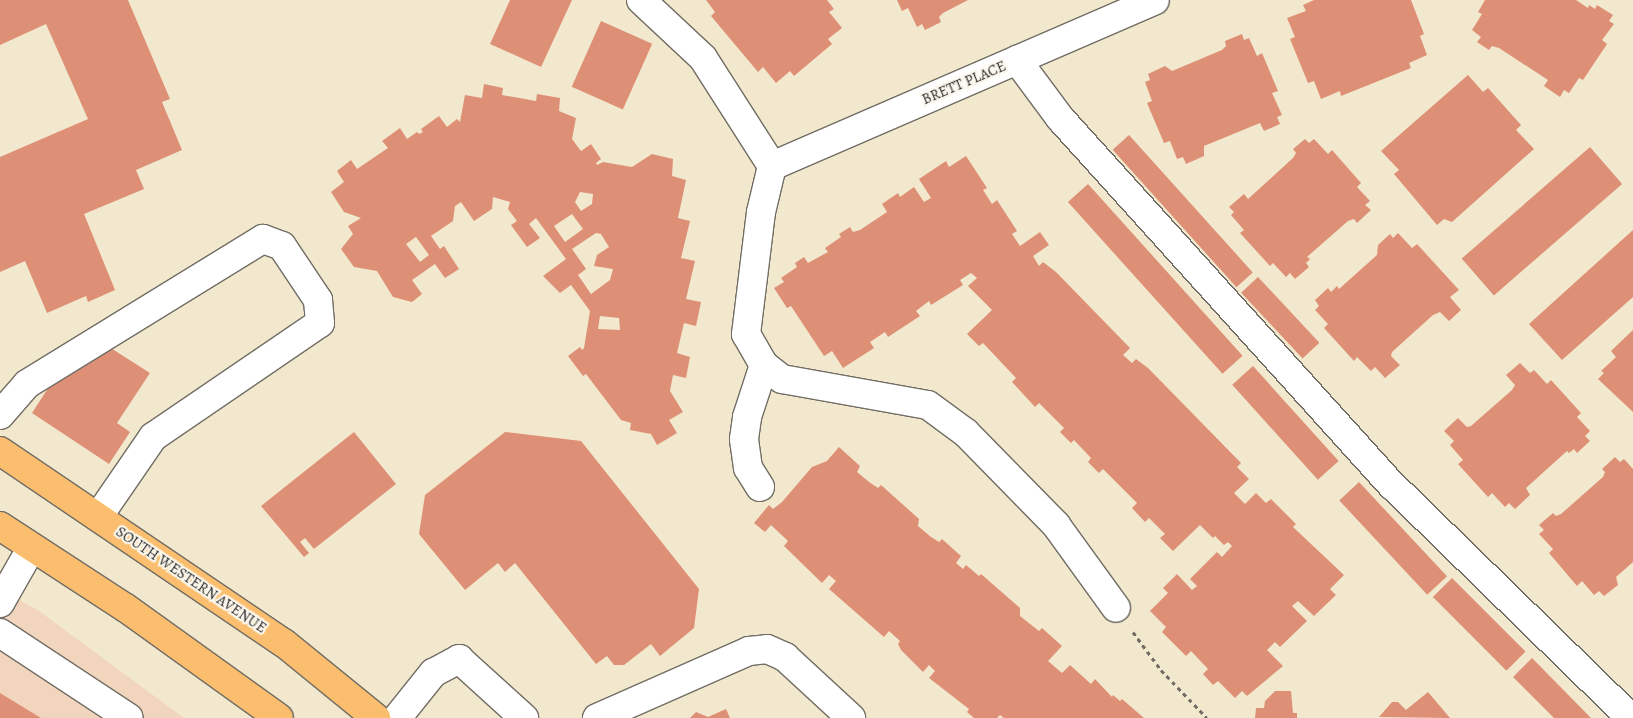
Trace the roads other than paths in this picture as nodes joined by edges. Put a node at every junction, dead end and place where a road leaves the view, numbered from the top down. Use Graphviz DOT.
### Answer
graph roads {
  1 [pos="641,0"];
  2 [pos="1155,0"];
  3 [pos="1017,60"];
  4 [pos="772,166"];
  5 [pos="764,365"];
  6 [pos="0,415"];
  7 [pos="0,451"];
  8 [pos="760,487"];
  9 [pos="98,516"];
  10 [pos="0,526"];
  11 [pos="32,546"];
  12 [pos="0,603"];
  13 [pos="1116,608"];
  14 [pos="0,633"];
  15 [pos="129,718"];
  16 [pos="279,718"];
  17 [pos="376,718"];
  18 [pos="397,718"];
  19 [pos="524,718"];
  20 [pos="597,718"];
  21 [pos="851,718"];
  22 [pos="1631,718"];
  1 -- 4 [label="street"];
  2 -- 3 [label="street, BRETT PLACE"];
  3 -- 4 [label="street, BRETT PLACE"];
  3 -- 22 [label="street"];
  4 -- 5 [label="street"];
  5 -- 8 [label="street"];
  5 -- 13 [label="street"];
  6 -- 9 [label="street"];
  7 -- 9 [label="main road, SOUTH WESTERN AVENUE"];
  9 -- 17 [label="main road, SOUTH WESTERN AVENUE"];
  10 -- 11 [label="main road"];
  11 -- 12 [label="street"];
  11 -- 16 [label="main road"];
  14 -- 15 [label="street"];
  18 -- 19 [label="street"];
  20 -- 21 [label="street"];
}
